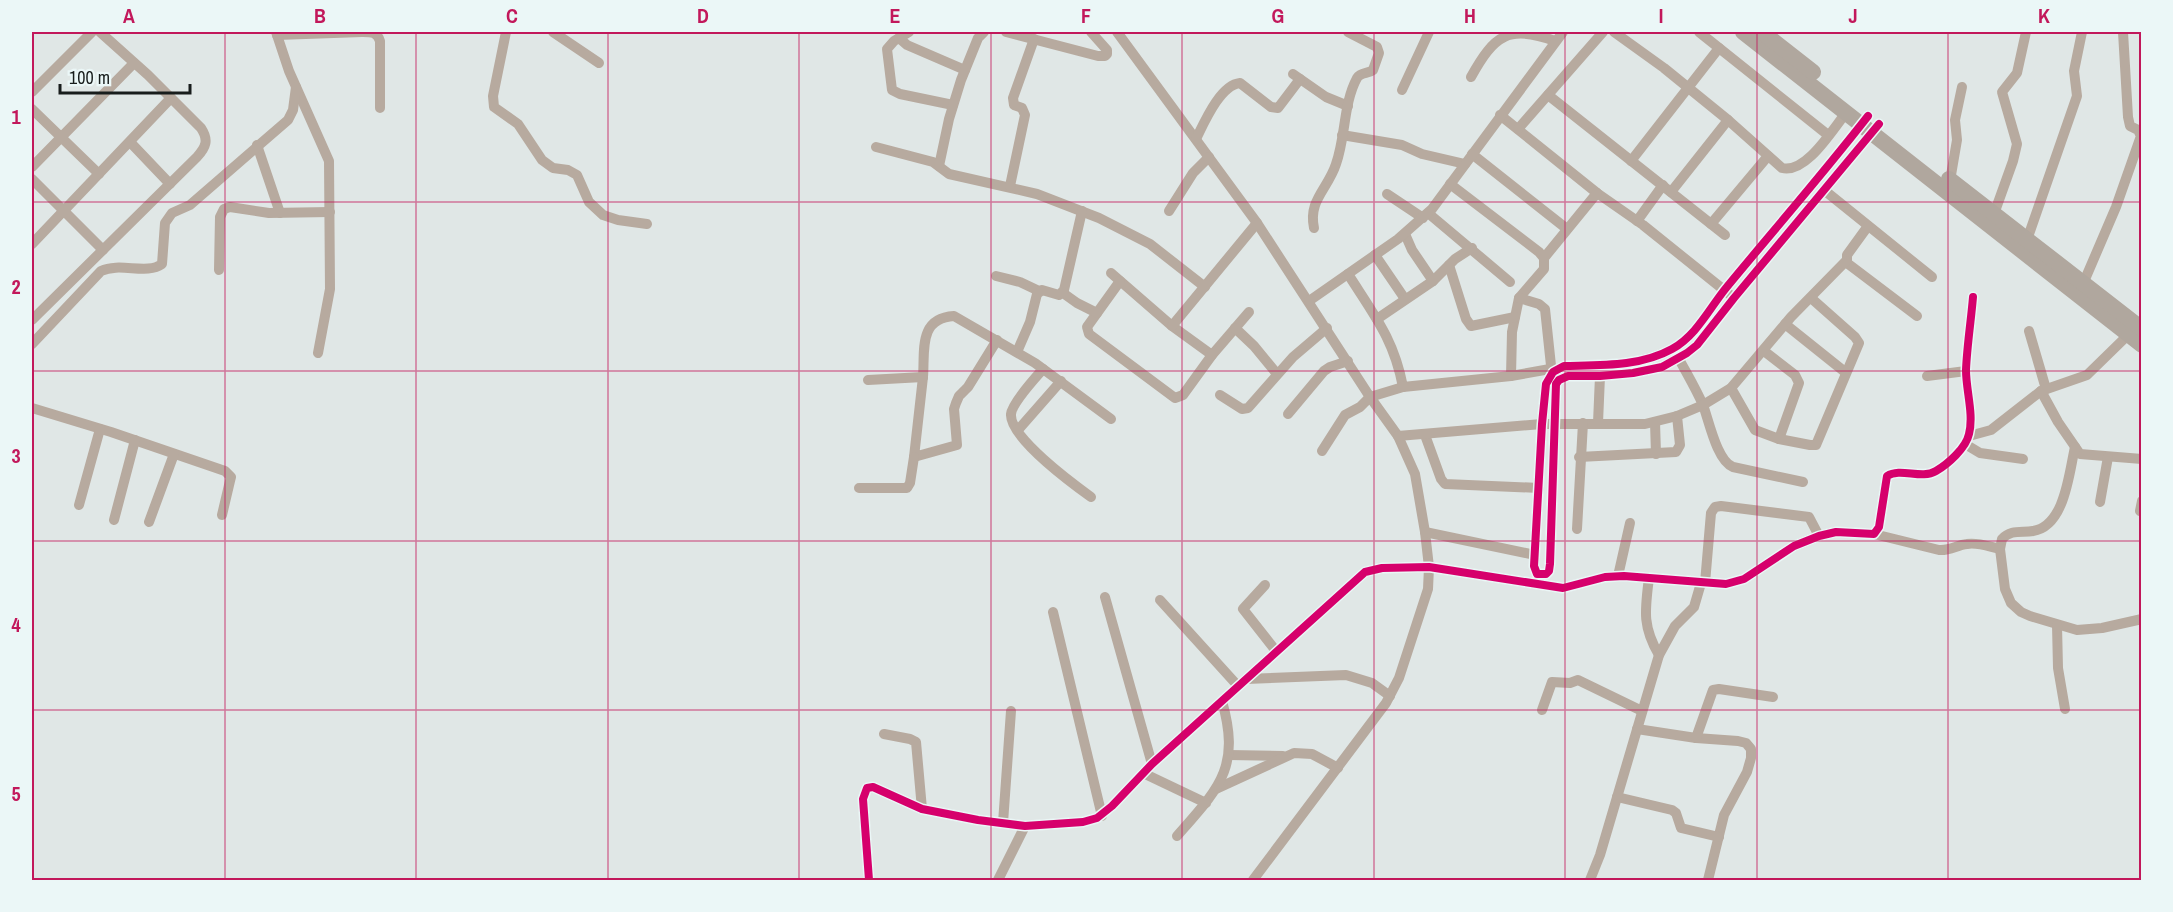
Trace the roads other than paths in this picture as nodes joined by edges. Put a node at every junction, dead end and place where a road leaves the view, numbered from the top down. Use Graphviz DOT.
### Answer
graph roads {
  1 [pos="92,32"];
  2 [pos="100,32"];
  3 [pos="363,32"];
  4 [pos="506,32"];
  5 [pos="553,32"];
  6 [pos="909,32"];
  7 [pos="984,32"];
  8 [pos="1008,32"];
  9 [pos="1091,32"];
  10 [pos="1117,32"];
  11 [pos="1348,32"];
  12 [pos="1429,32"];
  13 [pos="1563,32"];
  14 [pos="1603,32"];
  15 [pos="1614,32"];
  16 [pos="1699,32"];
  17 [pos="1743,32"];
  18 [pos="1762,32"];
  19 [pos="2026,32"];
  20 [pos="2082,32"];
  21 [pos="2123,32"];
  22 [pos="276,33"];
  23 [pos="899,38"];
  24 [pos="1034,39"];
  25 [pos="1555,41"];
  26 [pos="1719,48"];
  27 [pos="134,63"];
  28 [pos="599,63"];
  29 [pos="965,70"];
  30 [pos="1471,77"];
  31 [pos="296,87"];
  32 [pos="1962,87"];
  33 [pos="1688,89"];
  34 [pos="1402,90"];
  35 [pos="32,92"];
  36 [pos="1548,95"];
  37 [pos="171,98"];
  38 [pos="953,105"];
  39 [pos="1347,106"];
  40 [pos="380,108"];
  41 [pos="32,109"];
  42 [pos="1846,113"];
  43 [pos="1500,115"];
  44 [pos="1728,120"];
  45 [pos="1870,124"];
  46 [pos="1518,129"];
  47 [pos="1342,135"];
  48 [pos="1828,135"];
  49 [pos="60,137"];
  50 [pos="1196,139"];
  51 [pos="130,142"];
  52 [pos="257,145"];
  53 [pos="876,147"];
  54 [pos="1472,154"];
  55 [pos="1768,156"];
  56 [pos="1209,157"];
  57 [pos="1631,161"];
  58 [pos="1465,164"];
  59 [pos="939,166"];
  60 [pos="32,167"];
  61 [pos="99,174"];
  62 [pos="32,179"];
  63 [pos="1950,181"];
  64 [pos="170,184"];
  65 [pos="1450,184"];
  66 [pos="1011,186"];
  67 [pos="1667,188"];
  68 [pos="1824,190"];
  69 [pos="1597,193"];
  70 [pos="1387,194"];
  71 [pos="64,211"];
  72 [pos="1082,211"];
  73 [pos="1169,211"];
  74 [pos="330,212"];
  75 [pos="280,213"];
  76 [pos="1994,214"];
  77 [pos="1426,216"];
  78 [pos="1637,221"];
  79 [pos="1257,223"];
  80 [pos="647,224"];
  81 [pos="1711,224"];
  82 [pos="1868,226"];
  83 [pos="1314,228"];
  84 [pos="1567,229"];
  85 [pos="1405,234"];
  86 [pos="1725,235"];
  87 [pos="2027,240"];
  88 [pos="32,244"];
  89 [pos="1472,248"];
  90 [pos="103,250"];
  91 [pos="1375,255"];
  92 [pos="1544,258"];
  93 [pos="1846,261"];
  94 [pos="1449,265"];
  95 [pos="219,270"];
  96 [pos="1111,273"];
  97 [pos="1348,274"];
  98 [pos="996,276"];
  99 [pos="1932,277"];
  100 [pos="1120,281"];
  101 [pos="1432,281"];
  102 [pos="1510,282"];
  103 [pos="2083,284"];
  104 [pos="1205,287"];
  105 [pos="1724,290"];
  106 [pos="1039,291"];
  107 [pos="1063,293"];
  108 [pos="1973,297"];
  109 [pos="1519,298"];
  110 [pos="1734,298"];
  111 [pos="1811,298"];
  112 [pos="1405,299"];
  113 [pos="1309,301"];
  114 [pos="1249,312"];
  115 [pos="1097,313"];
  116 [pos="1917,316"];
  117 [pos="1515,317"];
  118 [pos="1377,319"];
  119 [pos="32,320"];
  120 [pos="1785,324"];
  121 [pos="1172,326"];
  122 [pos="1235,328"];
  123 [pos="1327,328"];
  124 [pos="2030,331"];
  125 [pos="2137,336"];
  126 [pos="997,340"];
  127 [pos="32,344"];
  128 [pos="1764,351"];
  129 [pos="1017,352"];
  130 [pos="318,353"];
  131 [pos="1212,355"];
  132 [pos="1679,359"];
  133 [pos="1348,361"];
  134 [pos="1043,369"];
  135 [pos="1966,371"];
  136 [pos="1845,372"];
  137 [pos="1277,374"];
  138 [pos="1511,376"];
  139 [pos="1552,376"];
  140 [pos="1600,376"];
  141 [pos="1927,376"];
  142 [pos="923,377"];
  143 [pos="868,380"];
  144 [pos="1061,381"];
  145 [pos="1403,387"];
  146 [pos="1731,388"];
  147 [pos="2044,390"];
  148 [pos="1220,396"];
  149 [pos="1370,397"];
  150 [pos="1702,405"];
  151 [pos="32,408"];
  152 [pos="1288,414"];
  153 [pos="1677,416"];
  154 [pos="1111,418"];
  155 [pos="1655,422"];
  156 [pos="1583,423"];
  157 [pos="1598,423"];
  158 [pos="1542,424"];
  159 [pos="1554,424"];
  160 [pos="100,429"];
  161 [pos="1018,430"];
  162 [pos="1425,435"];
  163 [pos="1398,436"];
  164 [pos="1779,439"];
  165 [pos="135,440"];
  166 [pos="1967,440"];
  167 [pos="2076,447"];
  168 [pos="1322,451"];
  169 [pos="174,453"];
  170 [pos="1656,454"];
  171 [pos="914,457"];
  172 [pos="1579,457"];
  173 [pos="2108,457"];
  174 [pos="2023,459"];
  175 [pos="2142,459"];
  176 [pos="1803,482"];
  177 [pos="859,488"];
  178 [pos="1539,488"];
  179 [pos="1091,497"];
  180 [pos="2100,502"];
  181 [pos="79,504"];
  182 [pos="222,514"];
  183 [pos="114,520"];
  184 [pos="148,522"];
  185 [pos="1630,523"];
  186 [pos="1577,530"];
  187 [pos="1425,532"];
  188 [pos="1874,534"];
  189 [pos="1819,536"];
  190 [pos="2000,549"];
  191 [pos="1535,555"];
  192 [pos="1429,567"];
  193 [pos="1618,576"];
  194 [pos="1649,578"];
  195 [pos="1703,583"];
  196 [pos="1265,585"];
  197 [pos="1105,597"];
  198 [pos="1160,600"];
  199 [pos="1053,612"];
  200 [pos="2142,619"];
  201 [pos="2058,625"];
  202 [pos="1276,651"];
  203 [pos="1659,656"];
  204 [pos="1242,682"];
  205 [pos="1390,696"];
  206 [pos="1773,697"];
  207 [pos="1222,701"];
  208 [pos="2065,709"];
  209 [pos="1542,710"];
  210 [pos="1011,711"];
  211 [pos="1642,711"];
  212 [pos="1637,729"];
  213 [pos="884,734"];
  214 [pos="1696,738"];
  215 [pos="1229,755"];
  216 [pos="1286,756"];
  217 [pos="1152,764"];
  218 [pos="1338,768"];
  219 [pos="1143,773"];
  220 [pos="1216,789"];
  221 [pos="1617,797"];
  222 [pos="1206,803"];
  223 [pos="922,809"];
  224 [pos="1102,816"];
  225 [pos="1003,823"];
  226 [pos="1025,826"];
  227 [pos="1177,836"];
  228 [pos="1719,837"];
  229 [pos="869,880"];
  230 [pos="998,880"];
  231 [pos="1253,880"];
  232 [pos="1591,880"];
  233 [pos="1708,880"];
  1 -- 35 [label="street"];
  2 -- 27 [label="street"];
  3 -- 22 [label="street"];
  3 -- 40 [label="street"];
  4 -- 80 [label="street"];
  5 -- 28 [label="street"];
  6 -- 23 [label="street"];
  7 -- 29 [label="street"];
  8 -- 24 [label="street"];
  9 -- 24 [label="street"];
  10 -- 50 [label="street"];
  11 -- 39 [label="street"];
  12 -- 34 [label="street"];
  13 -- 25 [label="street"];
  14 -- 36 [label="street"];
  15 -- 33 [label="street"];
  16 -- 26 [label="street"];
  17 -- 42 [label="highway"];
  18 -- 45 [label="highway"];
  19 -- 76 [label="street"];
  20 -- 87 [label="street"];
  21 -- 103 [label="street"];
  22 -- 31 [label="street"];
  23 -- 29 [label="street"];
  23 -- 38 [label="street"];
  24 -- 66 [label="street"];
  25 -- 30 [label="street"];
  25 -- 43 [label="street"];
  26 -- 33 [label="street"];
  26 -- 48 [label="street"];
  27 -- 37 [label="street"];
  27 -- 49 [label="street"];
  29 -- 38 [label="street"];
  31 -- 52 [label="street"];
  31 -- 74 [label="street"];
  32 -- 63 [label="street"];
  33 -- 44 [label="street"];
  33 -- 57 [label="street"];
  36 -- 46 [label="street"];
  36 -- 57 [label="street"];
  37 -- 51 [label="street"];
  37 -- 64 [label="street"];
  38 -- 59 [label="street"];
  39 -- 47 [label="street"];
  39 -- 50 [label="street"];
  41 -- 49 [label="street"];
  42 -- 45 [label="highway"];
  42 -- 48 [label="street"];
  43 -- 46 [label="street"];
  43 -- 54 [label="street"];
  44 -- 55 [label="street"];
  44 -- 67 [label="street"];
  45 -- 63 [label="highway"];
  45 -- 68 [label="street"];
  45 -- 105 [label="street"];
  45 -- 125 [label="highway"];
  46 -- 69 [label="street"];
  47 -- 58 [label="street"];
  47 -- 83 [label="street"];
  48 -- 55 [label="street"];
  49 -- 60 [label="street"];
  49 -- 61 [label="street"];
  50 -- 56 [label="street"];
  51 -- 61 [label="street"];
  51 -- 64 [label="street"];
  52 -- 75 [label="street"];
  52 -- 127 [label="street"];
  53 -- 59 [label="street"];
  54 -- 58 [label="street"];
  54 -- 84 [label="street"];
  55 -- 81 [label="street"];
  56 -- 73 [label="street"];
  56 -- 79 [label="street"];
  57 -- 67 [label="street"];
  58 -- 65 [label="street"];
  59 -- 66 [label="street"];
  61 -- 71 [label="street"];
  62 -- 71 [label="street"];
  63 -- 76 [label="highway"];
  64 -- 90 [label="street"];
  65 -- 77 [label="street"];
  65 -- 92 [label="street"];
  66 -- 72 [label="street"];
  67 -- 78 [label="street"];
  67 -- 81 [label="street"];
  68 -- 82 [label="street"];
  68 -- 110 [label="street"];
  69 -- 78 [label="street"];
  69 -- 84 [label="street"];
  70 -- 77 [label="street"];
  71 -- 88 [label="street"];
  71 -- 90 [label="street"];
  72 -- 104 [label="street"];
  72 -- 107 [label="street"];
  74 -- 75 [label="street"];
  74 -- 130 [label="street"];
  75 -- 95 [label="street"];
  76 -- 87 [label="highway"];
  77 -- 85 [label="street"];
  77 -- 89 [label="street"];
  78 -- 105 [label="street"];
  79 -- 104 [label="street"];
  79 -- 113 [label="street"];
  81 -- 86 [label="street"];
  82 -- 93 [label="street"];
  82 -- 99 [label="street"];
  84 -- 92 [label="street"];
  85 -- 91 [label="street"];
  85 -- 101 [label="street"];
  87 -- 103 [label="highway"];
  89 -- 94 [label="street"];
  89 -- 102 [label="street"];
  90 -- 119 [label="street"];
  91 -- 97 [label="street"];
  91 -- 112 [label="street"];
  92 -- 109 [label="street"];
  93 -- 111 [label="street"];
  93 -- 116 [label="street"];
  94 -- 101 [label="street"];
  94 -- 117 [label="street"];
  96 -- 100 [label="street"];
  97 -- 113 [label="street"];
  97 -- 118 [label="street"];
  98 -- 106 [label="street"];
  100 -- 115 [label="street"];
  100 -- 121 [label="street"];
  101 -- 112 [label="street"];
  103 -- 125 [label="highway"];
  104 -- 121 [label="street"];
  105 -- 110 [label="street"];
  105 -- 139 [label="street"];
  106 -- 107 [label="street"];
  106 -- 129 [label="street"];
  107 -- 115 [label="street"];
  108 -- 135 [label="street"];
  109 -- 117 [label="street"];
  109 -- 139 [label="street"];
  110 -- 132 [label="street"];
  111 -- 120 [label="street"];
  111 -- 136 [label="street"];
  112 -- 118 [label="street"];
  113 -- 123 [label="street"];
  114 -- 122 [label="street"];
  115 -- 131 [label="street"];
  117 -- 138 [label="street"];
  118 -- 145 [label="street"];
  120 -- 128 [label="street"];
  120 -- 136 [label="street"];
  121 -- 131 [label="street"];
  122 -- 131 [label="street"];
  122 -- 137 [label="street"];
  123 -- 133 [label="street"];
  123 -- 137 [label="street"];
  124 -- 147 [label="street"];
  125 -- 147 [label="street"];
  126 -- 129 [label="street"];
  126 -- 142 [label="street"];
  126 -- 171 [label="street"];
  128 -- 146 [label="street"];
  128 -- 164 [label="street"];
  129 -- 134 [label="street"];
  132 -- 140 [label="street"];
  132 -- 150 [label="street"];
  133 -- 149 [label="street"];
  133 -- 152 [label="street"];
  134 -- 144 [label="street"];
  134 -- 161 [label="street"];
  135 -- 141 [label="street"];
  135 -- 166 [label="street"];
  136 -- 164 [label="street"];
  137 -- 148 [label="street"];
  138 -- 139 [label="street"];
  138 -- 145 [label="street"];
  139 -- 140 [label="street"];
  139 -- 158 [label="street"];
  139 -- 159 [label="street"];
  140 -- 157 [label="street"];
  142 -- 143 [label="street"];
  142 -- 171 [label="street"];
  144 -- 154 [label="street"];
  144 -- 161 [label="street"];
  145 -- 149 [label="street"];
  146 -- 150 [label="street"];
  146 -- 164 [label="street"];
  147 -- 166 [label="street"];
  147 -- 167 [label="street"];
  149 -- 163 [label="street"];
  149 -- 168 [label="street"];
  150 -- 153 [label="street"];
  150 -- 176 [label="street"];
  151 -- 160 [label="street"];
  153 -- 155 [label="street"];
  153 -- 170 [label="street"];
  155 -- 157 [label="street"];
  155 -- 170 [label="street"];
  156 -- 157 [label="street"];
  156 -- 159 [label="street"];
  156 -- 172 [label="street"];
  158 -- 159 [label="street"];
  158 -- 162 [label="street"];
  158 -- 178 [label="street"];
  159 -- 191 [label="street"];
  160 -- 165 [label="street"];
  160 -- 181 [label="street"];
  161 -- 179 [label="street"];
  162 -- 163 [label="street"];
  162 -- 178 [label="street"];
  163 -- 187 [label="street"];
  165 -- 169 [label="street"];
  165 -- 183 [label="street"];
  166 -- 174 [label="street"];
  166 -- 188 [label="street"];
  167 -- 173 [label="street"];
  167 -- 190 [label="street"];
  169 -- 182 [label="street"];
  169 -- 184 [label="street"];
  170 -- 172 [label="street"];
  171 -- 177 [label="street"];
  172 -- 186 [label="street"];
  173 -- 175 [label="street"];
  173 -- 180 [label="street"];
  178 -- 191 [label="street"];
  185 -- 193 [label="street"];
  187 -- 191 [label="street"];
  187 -- 192 [label="street"];
  188 -- 189 [label="street"];
  188 -- 190 [label="street"];
  189 -- 195 [label="street"];
  189 -- 195 [label="street"];
  190 -- 201 [label="street"];
  192 -- 193 [label="street"];
  192 -- 202 [label="street"];
  192 -- 205 [label="street"];
  193 -- 194 [label="street"];
  194 -- 195 [label="street"];
  194 -- 203 [label="street"];
  195 -- 203 [label="street"];
  196 -- 202 [label="street"];
  197 -- 217 [label="street"];
  198 -- 204 [label="street"];
  199 -- 224 [label="street"];
  200 -- 201 [label="street"];
  201 -- 208 [label="street"];
  202 -- 204 [label="street"];
  203 -- 211 [label="street"];
  204 -- 205 [label="street"];
  204 -- 207 [label="street"];
  205 -- 218 [label="street"];
  206 -- 214 [label="street"];
  207 -- 215 [label="street"];
  207 -- 217 [label="street"];
  209 -- 211 [label="street"];
  210 -- 225 [label="street"];
  211 -- 212 [label="street"];
  212 -- 214 [label="street"];
  212 -- 221 [label="street"];
  213 -- 223 [label="street"];
  214 -- 228 [label="street"];
  215 -- 216 [label="street"];
  215 -- 220 [label="street"];
  216 -- 218 [label="street"];
  216 -- 220 [label="street"];
  217 -- 219 [label="street"];
  218 -- 231 [label="street"];
  219 -- 222 [label="street"];
  219 -- 224 [label="street"];
  220 -- 222 [label="street"];
  221 -- 228 [label="street"];
  221 -- 232 [label="street"];
  222 -- 227 [label="street"];
  223 -- 225 [label="street"];
  223 -- 229 [label="street"];
  224 -- 226 [label="street"];
  225 -- 226 [label="street"];
  226 -- 230 [label="street"];
  228 -- 233 [label="street"];
}
